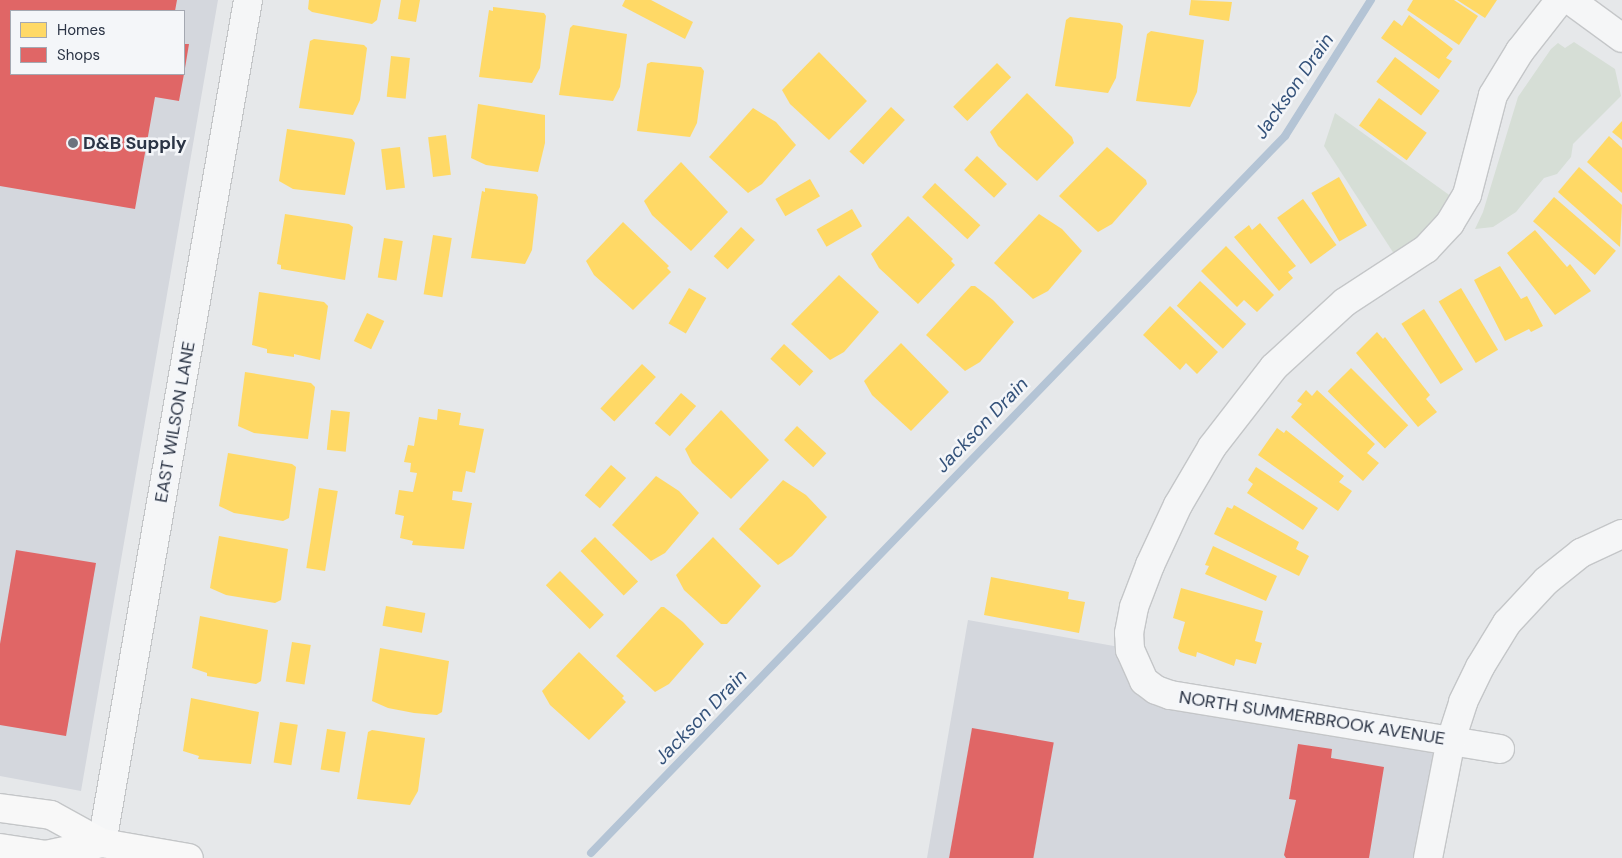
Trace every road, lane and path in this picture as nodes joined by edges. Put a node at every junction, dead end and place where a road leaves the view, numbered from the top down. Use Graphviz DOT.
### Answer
graph roads {
  1 [pos="248,0"];
  2 [pos="1560,0"];
  3 [pos="1570,0"];
  4 [pos="1622,38"];
  5 [pos="1622,534"];
  6 [pos="1451,740"];
  7 [pos="1500,749"];
  8 [pos="0,808"];
  9 [pos="102,843"];
  10 [pos="0,848"];
  11 [pos="189,858"];
  12 [pos="1428,858"];
  1 -- 9 [label="street, EAST WILSON LANE"];
  2 -- 6 [label="street, NORTH SUMMERBROOK AVENUE"];
  3 -- 4 [label="street"];
  5 -- 6 [label="street"];
  6 -- 7 [label="street, NORTH SUMMERBROOK AVENUE"];
  6 -- 12 [label="street"];
  8 -- 9 [label="main road"];
  9 -- 10 [label="main road"];
  9 -- 11 [label="main road"];
}
